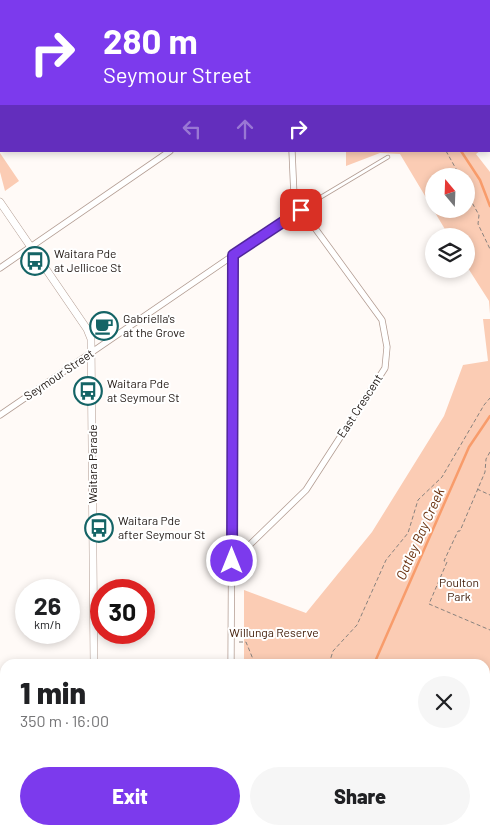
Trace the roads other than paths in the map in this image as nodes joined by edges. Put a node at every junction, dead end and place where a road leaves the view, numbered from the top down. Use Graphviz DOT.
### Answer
graph roads {
  1 [pos="169,152"];
  2 [pos="292,152"];
  3 [pos="388,157"];
  4 [pos="0,202"];
  5 [pos="301,210"];
  6 [pos="31,247"];
  7 [pos="233,255"];
  8 [pos="0,268"];
  9 [pos="93,352"];
  10 [pos="0,415"];
  11 [pos="232,561"];
  12 [pos="94,659"];
  13 [pos="231,659"];
  1 -- 6 [label="street"];
  2 -- 5 [label="street, East Crescent"];
  3 -- 5 [label="lane, Seymour Street"];
  4 -- 6 [label="street, Waitara Parade"];
  5 -- 7 [label="street, Seymour Street"];
  5 -- 11 [label="street, East Crescent"];
  6 -- 8 [label="street"];
  6 -- 9 [label="street, Waitara Parade"];
  7 -- 9 [label="street, Seymour Street"];
  7 -- 11 [label="street"];
  9 -- 10 [label="street, Seymour Street"];
  9 -- 12 [label="street, Waitara Parade"];
  11 -- 13 [label="street"];
}
